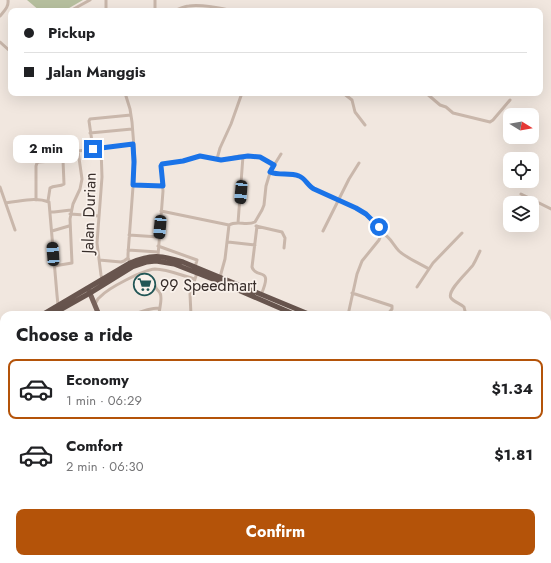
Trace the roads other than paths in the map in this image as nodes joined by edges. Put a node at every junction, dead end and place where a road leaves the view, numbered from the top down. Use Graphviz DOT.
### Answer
graph roads {
  1 [pos="8,0"];
  2 [pos="90,0"];
  3 [pos="75,8"];
  4 [pos="182,8"];
  5 [pos="218,8"];
  6 [pos="0,16"];
  7 [pos="0,42"];
  8 [pos="8,49"];
  9 [pos="126,96"];
  10 [pos="241,96"];
  11 [pos="346,96"];
  12 [pos="430,96"];
  13 [pos="510,100"];
  14 [pos="131,115"];
  15 [pos="365,125"];
  16 [pos="132,129"];
  17 [pos="90,133"];
  18 [pos="133,144"];
  19 [pos="102,148"];
  20 [pos="93,149"];
  21 [pos="78,151"];
  22 [pos="281,154"];
  23 [pos="243,156"];
  24 [pos="217,159"];
  25 [pos="63,160"];
  26 [pos="359,163"];
  27 [pos="274,165"];
  28 [pos="270,172"];
  29 [pos="133,185"];
  30 [pos="163,186"];
  31 [pos="0,187"];
  32 [pos="521,194"];
  33 [pos="36,200"];
  34 [pos="48,201"];
  35 [pos="339,201"];
  36 [pos="6,203"];
  37 [pos="551,209"];
  38 [pos="71,210"];
  39 [pos="162,211"];
  40 [pos="50,212"];
  41 [pos="70,214"];
  42 [pos="100,216"];
  43 [pos="238,223"];
  44 [pos="253,223"];
  45 [pos="229,225"];
  46 [pos="69,226"];
  47 [pos="257,226"];
  48 [pos="15,230"];
  49 [pos="323,230"];
  50 [pos="52,231"];
  51 [pos="382,233"];
  52 [pos="462,233"];
  53 [pos="129,235"];
  54 [pos="159,237"];
  55 [pos="228,242"];
  56 [pos="254,245"];
  57 [pos="158,246"];
  58 [pos="284,248"];
  59 [pos="128,250"];
  60 [pos="480,251"];
  61 [pos="158,254"];
  62 [pos="99,260"];
  63 [pos="130,263"];
  64 [pos="54,266"];
  65 [pos="195,267"];
  66 [pos="429,269"];
  67 [pos="197,273"];
  68 [pos="135,276"];
  69 [pos="220,278"];
  70 [pos="102,279"];
  71 [pos="195,279"];
  72 [pos="417,287"];
  73 [pos="89,290"];
  74 [pos="352,293"];
  75 [pos="261,295"];
  76 [pos="95,304"];
  77 [pos="58,305"];
  78 [pos="159,308"];
  79 [pos="48,311"];
  80 [pos="57,311"];
  81 [pos="98,311"];
  82 [pos="142,311"];
  83 [pos="191,311"];
  84 [pos="286,311"];
  85 [pos="301,311"];
  86 [pos="349,311"];
  87 [pos="390,311"];
  88 [pos="465,311"];
  1 -- 6 [label="street"];
  2 -- 3 [label="street"];
  4 -- 5 [label="street"];
  7 -- 8 [label="street"];
  9 -- 14 [label="street"];
  10 -- 24 [label="street"];
  11 -- 15 [label="street"];
  12 -- 13 [label="street"];
  14 -- 16 [label="street"];
  14 -- 17 [label="street"];
  16 -- 17 [label="street"];
  16 -- 18 [label="street"];
  17 -- 20 [label="street"];
  18 -- 19 [label="street"];
  18 -- 29 [label="street"];
  19 -- 20 [label="street"];
  19 -- 42 [label="street, Jalan Durian"];
  20 -- 21 [label="street"];
  21 -- 25 [label="street"];
  21 -- 38 [label="street"];
  22 -- 27 [label="street"];
  23 -- 24 [label="street"];
  23 -- 27 [label="street"];
  23 -- 43 [label="street"];
  24 -- 30 [label="street"];
  25 -- 33 [label="street"];
  25 -- 34 [label="street"];
  26 -- 35 [label="street"];
  27 -- 28 [label="street"];
  28 -- 35 [label="street"];
  28 -- 44 [label="street"];
  29 -- 30 [label="street"];
  29 -- 53 [label="street"];
  30 -- 39 [label="street"];
  31 -- 36 [label="street"];
  32 -- 37 [label="street"];
  33 -- 34 [label="street"];
  33 -- 36 [label="street"];
  34 -- 40 [label="street"];
  35 -- 49 [label="street"];
  35 -- 51 [label="street"];
  36 -- 48 [label="street"];
  38 -- 40 [label="street"];
  38 -- 41 [label="street"];
  39 -- 45 [label="street"];
  39 -- 54 [label="street"];
  40 -- 50 [label="street"];
  41 -- 42 [label="street"];
  41 -- 46 [label="street"];
  42 -- 62 [label="street, Jalan Durian"];
  43 -- 44 [label="street"];
  43 -- 45 [label="street"];
  44 -- 47 [label="street"];
  45 -- 55 [label="street"];
  46 -- 50 [label="street"];
  46 -- 64 [label="street"];
  47 -- 56 [label="street"];
  47 -- 58 [label="street"];
  50 -- 64 [label="street"];
  51 -- 66 [label="street"];
  51 -- 74 [label="street"];
  52 -- 66 [label="street"];
  53 -- 54 [label="street"];
  53 -- 59 [label="street"];
  54 -- 57 [label="street"];
  55 -- 56 [label="street"];
  55 -- 69 [label="street"];
  56 -- 75 [label="street"];
  57 -- 61 [label="street"];
  57 -- 65 [label="street"];
  59 -- 61 [label="street"];
  59 -- 63 [label="street"];
  60 -- 88 [label="street"];
  61 -- 63 [label="highway"];
  61 -- 65 [label="highway"];
  62 -- 63 [label="street"];
  62 -- 70 [label="street, Jalan Durian"];
  63 -- 67 [label="highway"];
  63 -- 70 [label="highway"];
  63 -- 73 [label="highway"];
  64 -- 77 [label="street"];
  65 -- 69 [label="highway"];
  66 -- 72 [label="street"];
  67 -- 71 [label="street"];
  67 -- 84 [label="highway"];
  68 -- 71 [label="street"];
  68 -- 76 [label="street"];
  68 -- 78 [label="street"];
  69 -- 75 [label="highway"];
  70 -- 73 [label="highway"];
  71 -- 83 [label="street"];
  73 -- 76 [label="main road"];
  73 -- 77 [label="highway"];
  73 -- 80 [label="highway"];
  74 -- 86 [label="street"];
  74 -- 87 [label="street"];
  75 -- 85 [label="highway"];
  76 -- 81 [label="main road"];
  77 -- 79 [label="highway"];
  78 -- 82 [label="street"];
}
